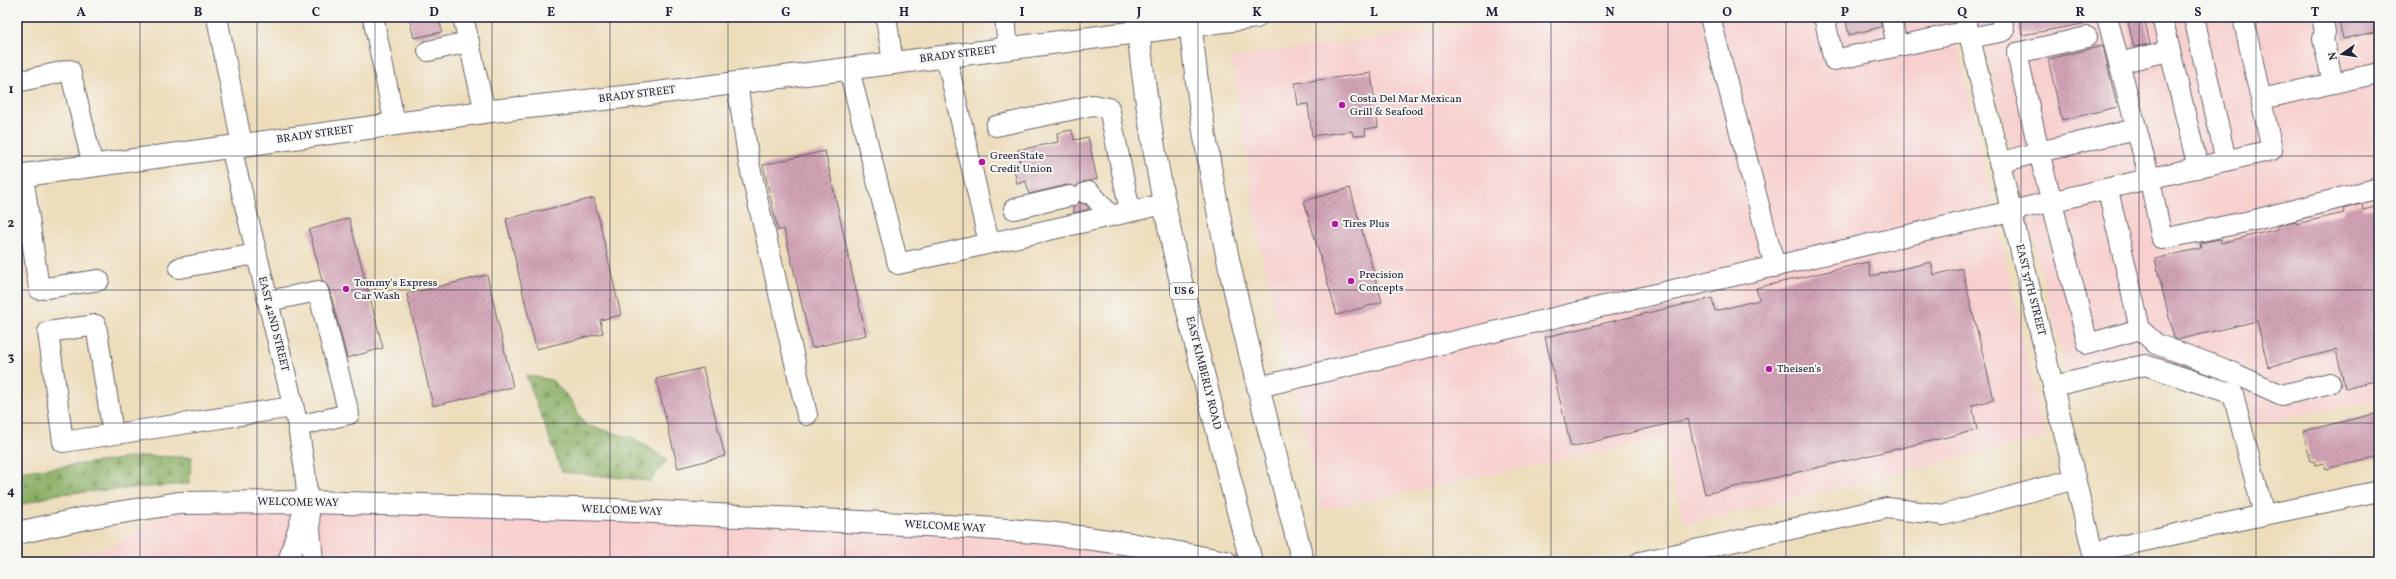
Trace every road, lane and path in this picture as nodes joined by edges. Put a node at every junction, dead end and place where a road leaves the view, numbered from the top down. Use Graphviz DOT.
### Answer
graph roads {
  1 [pos="217,17"];
  2 [pos="373,17"];
  3 [pos="463,17"];
  4 [pos="886,17"];
  5 [pos="1005,17"];
  6 [pos="1256,17"];
  7 [pos="1710,17"];
  8 [pos="1824,17"];
  9 [pos="1891,17"];
  10 [pos="2001,17"];
  11 [pos="2107,17"];
  12 [pos="2162,17"];
  13 [pos="2194,17"];
  14 [pos="2242,17"];
  15 [pos="2309,17"];
  16 [pos="2322,17"];
  17 [pos="1191,21"];
  18 [pos="1137,24"];
  19 [pos="1967,29"];
  20 [pos="2087,37"];
  21 [pos="2323,39"];
  22 [pos="469,42"];
  23 [pos="1897,46"];
  24 [pos="1008,48"];
  25 [pos="428,51"];
  26 [pos="2168,51"];
  27 [pos="946,56"];
  28 [pos="893,63"];
  29 [pos="2119,63"];
  30 [pos="849,69"];
  31 [pos="2379,73"];
  32 [pos="17,82"];
  33 [pos="737,83"];
  34 [pos="2333,83"];
  35 [pos="2261,99"];
  36 [pos="485,112"];
  37 [pos="395,124"];
  38 [pos="996,126"];
  39 [pos="2136,129"];
  40 [pos="236,146"];
  41 [pos="2039,152"];
  42 [pos="2226,161"];
  43 [pos="1999,163"];
  44 [pos="93,166"];
  45 [pos="2198,168"];
  46 [pos="20,176"];
  47 [pos="2150,180"];
  48 [pos="2379,188"];
  49 [pos="2108,190"];
  50 [pos="2051,203"];
  51 [pos="1164,204"];
  52 [pos="1014,209"];
  53 [pos="1120,213"];
  54 [pos="2011,213"];
  55 [pos="989,243"];
  56 [pos="256,254"];
  57 [pos="180,268"];
  58 [pos="1775,268"];
  59 [pos="99,280"];
  60 [pos="268,301"];
  61 [pos="2140,329"];
  62 [pos="2330,383"];
  63 [pos="2053,386"];
  64 [pos="1258,388"];
  65 [pos="293,407"];
  66 [pos="807,415"];
  67 [pos="298,426"];
  68 [pos="113,434"];
  69 [pos="2075,479"];
  70 [pos="2379,491"];
  71 [pos="307,502"];
  72 [pos="2264,515"];
  73 [pos="17,533"];
  74 [pos="2094,557"];
  75 [pos="288,562"];
  76 [pos="313,562"];
  77 [pos="1226,562"];
  78 [pos="1251,562"];
  79 [pos="1302,562"];
  80 [pos="1640,562"];
  1 -- 40 [label="street, EAST 42ND STREET"];
  2 -- 37 [label="street"];
  3 -- 22 [label="street"];
  4 -- 28 [label="street"];
  5 -- 24 [label="street"];
  6 -- 17 [label="main road, BRADY STREET"];
  7 -- 58 [label="street"];
  8 -- 23 [label="street"];
  9 -- 23 [label="street"];
  10 -- 19 [label="street"];
  11 -- 29 [label="street"];
  12 -- 26 [label="street"];
  13 -- 42 [label="street"];
  14 -- 35 [label="street"];
  15 -- 21 [label="street"];
  16 -- 21 [label="street"];
  17 -- 18 [label="main road, BRADY STREET"];
  17 -- 64 [label="main road"];
  18 -- 24 [label="main road, BRADY STREET"];
  18 -- 51 [label="main road, EAST KIMBERLY ROAD / US 6"];
  19 -- 23 [label="street"];
  19 -- 43 [label="street, EAST 37TH STREET"];
  20 -- 41 [label="street"];
  21 -- 34 [label="street"];
  22 -- 25 [label="street"];
  22 -- 36 [label="street"];
  24 -- 27 [label="main road, BRADY STREET"];
  26 -- 29 [label="street"];
  26 -- 45 [label="street"];
  27 -- 28 [label="main road, BRADY STREET"];
  27 -- 55 [label="street"];
  28 -- 30 [label="main road, BRADY STREET"];
  29 -- 39 [label="street"];
  30 -- 33 [label="main road, BRADY STREET"];
  30 -- 55 [label="street"];
  31 -- 34 [label="street"];
  32 -- 44 [label="street"];
  33 -- 36 [label="main road, BRADY STREET"];
  33 -- 66 [label="street"];
  34 -- 35 [label="street"];
  35 -- 42 [label="street"];
  36 -- 37 [label="main road, BRADY STREET"];
  37 -- 40 [label="main road, BRADY STREET"];
  38 -- 53 [label="street"];
  39 -- 41 [label="street"];
  39 -- 47 [label="street"];
  40 -- 44 [label="main road, BRADY STREET"];
  40 -- 56 [label="street, EAST 42ND STREET"];
  41 -- 43 [label="street"];
  41 -- 50 [label="street"];
  42 -- 45 [label="street"];
  43 -- 54 [label="street, EAST 37TH STREET"];
  44 -- 46 [label="main road, BRADY STREET"];
  45 -- 47 [label="street"];
  46 -- 59 [label="street"];
  47 -- 48 [label="street"];
  47 -- 49 [label="street"];
  49 -- 50 [label="street"];
  49 -- 61 [label="street"];
  50 -- 54 [label="street"];
  50 -- 61 [label="street"];
  51 -- 53 [label="street"];
  51 -- 78 [label="main road, EAST KIMBERLY ROAD / US 6"];
  52 -- 53 [label="street"];
  53 -- 55 [label="street"];
  54 -- 58 [label="street"];
  54 -- 63 [label="street, EAST 37TH STREET"];
  56 -- 57 [label="street"];
  56 -- 60 [label="street, EAST 42ND STREET"];
  58 -- 64 [label="street"];
  60 -- 65 [label="street, EAST 42ND STREET"];
  60 -- 67 [label="street"];
  61 -- 62 [label="street"];
  63 -- 69 [label="street, EAST 37TH STREET"];
  63 -- 72 [label="street"];
  64 -- 79 [label="main road"];
  65 -- 67 [label="street, EAST 42ND STREET"];
  65 -- 68 [label="street"];
  67 -- 71 [label="street, EAST 42ND STREET"];
  68 -- 68 [label="street"];
  69 -- 74 [label="street, EAST 37TH STREET"];
  69 -- 80 [label="street"];
  70 -- 72 [label="street"];
  71 -- 73 [label="main road, WELCOME WAY"];
  71 -- 75 [label="street"];
  71 -- 76 [label="street, EAST 42ND STREET"];
  71 -- 77 [label="main road, WELCOME WAY"];
  72 -- 74 [label="street"];
}
